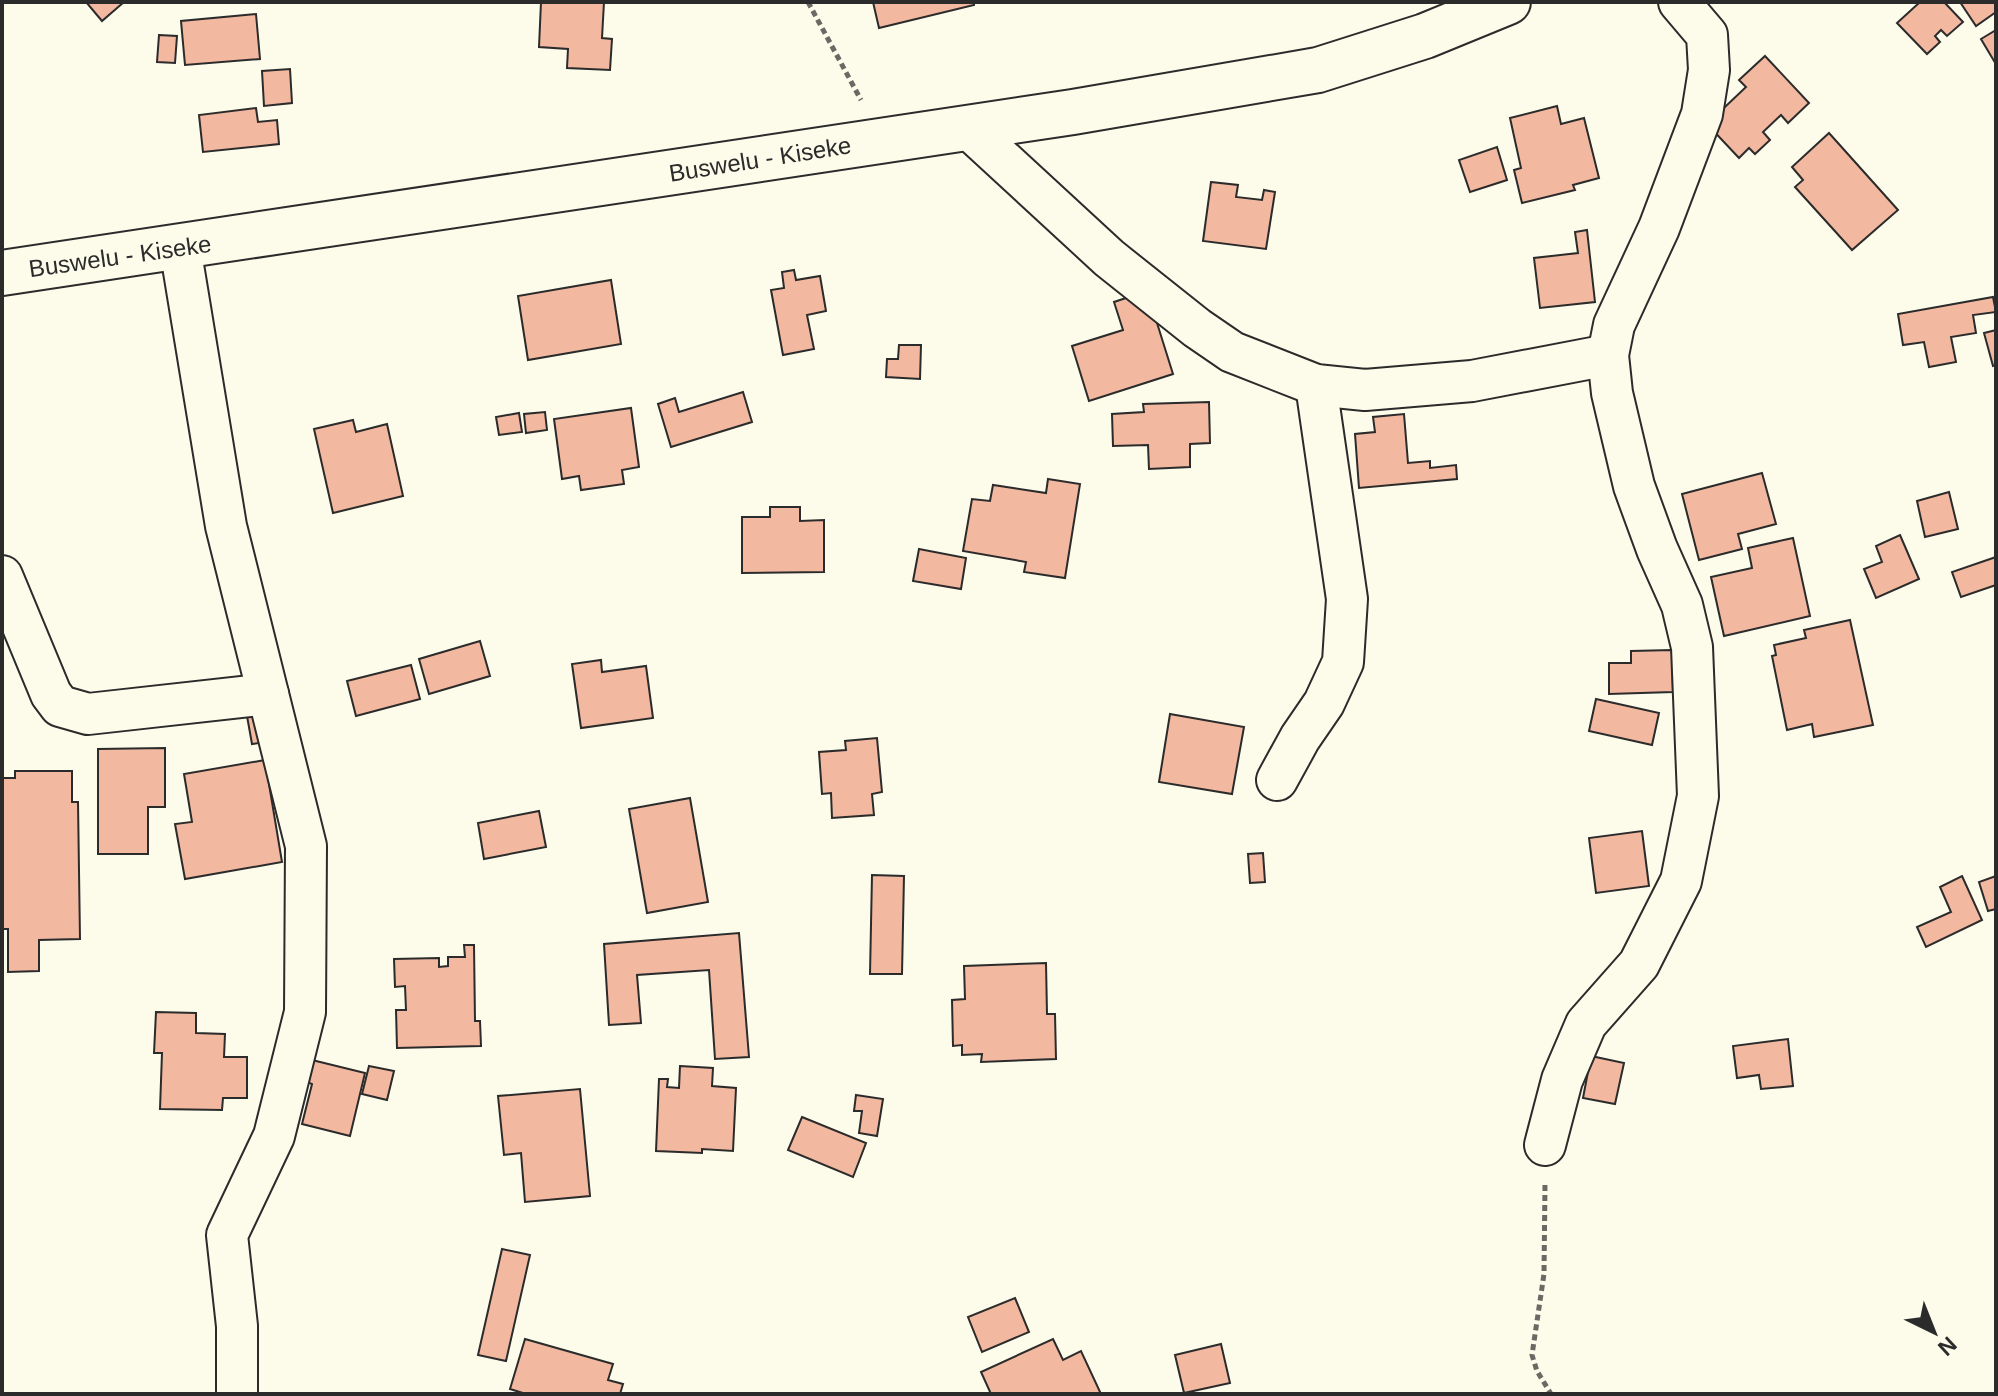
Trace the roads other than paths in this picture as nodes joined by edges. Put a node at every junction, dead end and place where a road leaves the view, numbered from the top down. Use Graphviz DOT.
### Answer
graph roads {
  1 [pos="1679,2"];
  2 [pos="1506,3"];
  3 [pos="968,128"];
  4 [pos="180,247"];
  5 [pos="2,273"];
  6 [pos="1608,355"];
  7 [pos="1316,385"];
  8 [pos="2,576"];
  9 [pos="268,694"];
  10 [pos="1277,780"];
  11 [pos="1545,1145"];
  12 [pos="237,1394"];
  1 -- 6 [label="street"];
  2 -- 3 [label="main road, Buswelu - Kiseke"];
  3 -- 4 [label="main road, Buswelu - Kiseke"];
  3 -- 7 [label="street"];
  4 -- 5 [label="main road, Buswelu - Kiseke"];
  4 -- 9 [label="street"];
  6 -- 7 [label="street"];
  6 -- 11 [label="street"];
  7 -- 10 [label="street"];
  8 -- 9 [label="street"];
  9 -- 12 [label="street"];
}
